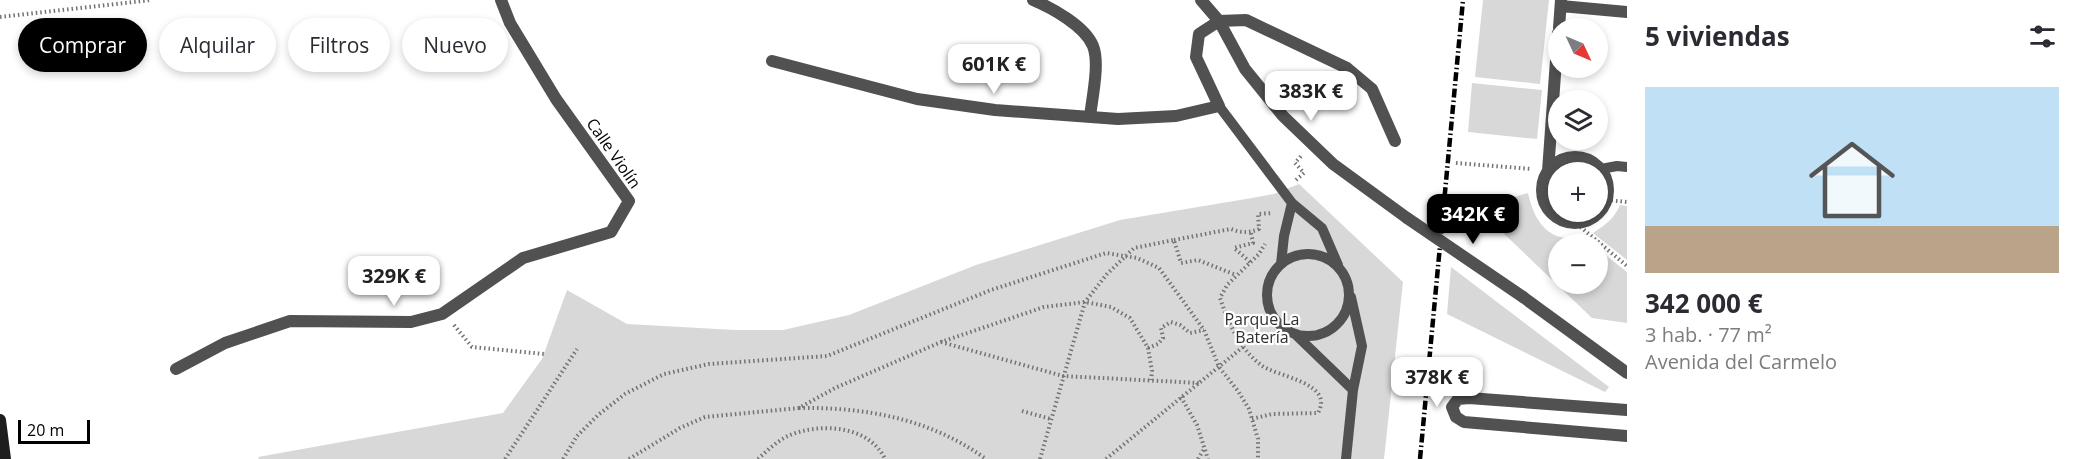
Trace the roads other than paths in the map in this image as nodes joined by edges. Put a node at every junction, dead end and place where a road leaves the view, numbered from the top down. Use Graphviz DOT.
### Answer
graph roads {
  1 [pos="501,0"];
  2 [pos="1034,0"];
  3 [pos="1201,0"];
  4 [pos="1561,3"];
  5 [pos="1627,12"];
  6 [pos="1560,18"];
  7 [pos="1219,21"];
  8 [pos="772,61"];
  9 [pos="1555,78"];
  10 [pos="1219,106"];
  11 [pos="1090,117"];
  12 [pos="1395,141"];
  13 [pos="1549,162"];
  14 [pos="1558,162"];
  15 [pos="1593,162"];
  16 [pos="1627,166"];
  17 [pos="1608,168"];
  18 [pos="1548,171"];
  19 [pos="1292,203"];
  20 [pos="1548,209"];
  21 [pos="1564,222"];
  22 [pos="1582,222"];
  23 [pos="1281,264"];
  24 [pos="1338,266"];
  25 [pos="1350,292"];
  26 [pos="1295,334"];
  27 [pos="176,369"];
  28 [pos="1627,373"];
  29 [pos="1353,390"];
  30 [pos="1627,410"];
  31 [pos="0,420"];
  32 [pos="1627,436"];
  33 [pos="5,459"];
  34 [pos="1346,459"];
  1 -- 27 [label="street, Calle Violín"];
  2 -- 11 [label="street"];
  3 -- 7 [label="street"];
  4 -- 5 [label="street"];
  4 -- 6 [label="street"];
  7 -- 10 [label="street"];
  7 -- 12 [label="street"];
  7 -- 28 [label="street, bridge"];
  8 -- 11 [label="street"];
  9 -- 13 [label="street"];
  10 -- 11 [label="street"];
  10 -- 19 [label="lane"];
  14 -- 15 [label="street"];
  16 -- 17 [label="lane"];
  18 -- 20 [label="street"];
  19 -- 23 [label="lane"];
  19 -- 24 [label="lane"];
  21 -- 22 [label="street"];
  23 -- 24 [label="lane"];
  23 -- 26 [label="lane"];
  24 -- 25 [label="lane"];
  25 -- 26 [label="lane"];
  25 -- 29 [label="lane"];
  26 -- 29 [label="lane"];
  29 -- 34 [label="lane"];
  30 -- 32 [label="street"];
  31 -- 33 [label="main road"];
}
